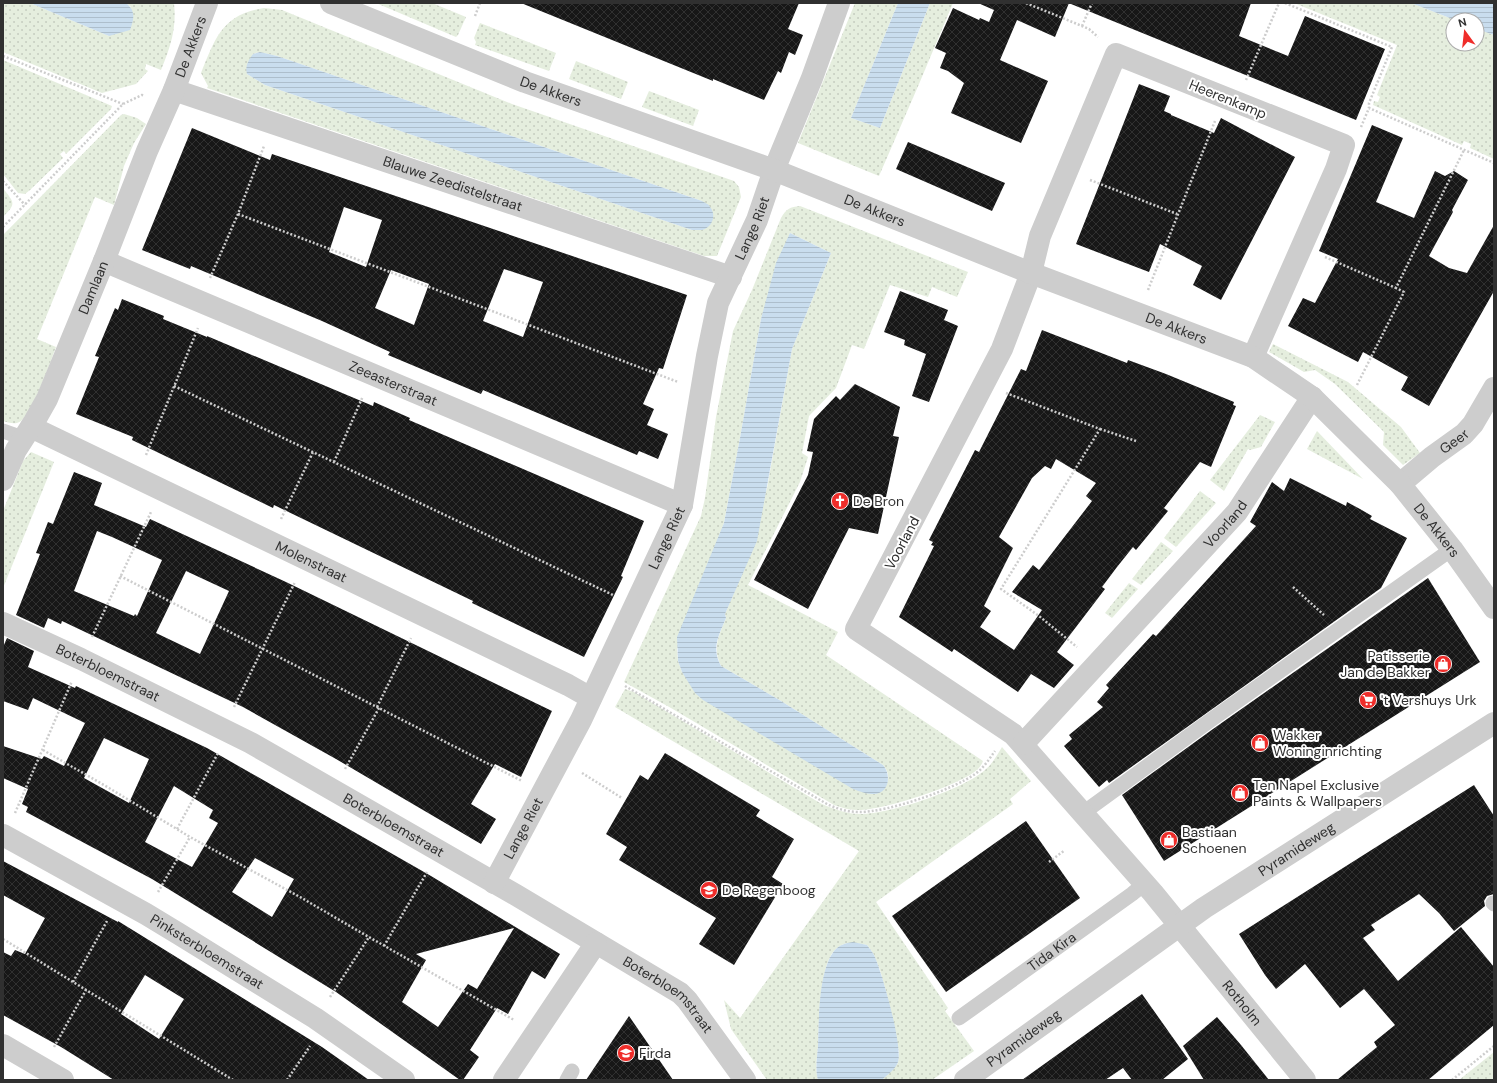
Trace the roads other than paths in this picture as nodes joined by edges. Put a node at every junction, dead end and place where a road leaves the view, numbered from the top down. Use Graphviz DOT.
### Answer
graph roads {
  1 [pos="207,3"];
  2 [pos="331,3"];
  3 [pos="839,3"];
  4 [pos="174,90"];
  5 [pos="774,170"];
  6 [pos="104,261"];
  7 [pos="1031,273"];
  8 [pos="731,278"];
  9 [pos="1252,357"];
  10 [pos="1494,388"];
  11 [pos="1312,396"];
  12 [pos="19,432"];
  13 [pos="3,480"];
  14 [pos="1400,484"];
  15 [pos="682,505"];
  16 [pos="1446,554"];
  17 [pos="1494,608"];
  18 [pos="3,623"];
  19 [pos="591,698"];
  20 [pos="1494,723"];
  21 [pos="1023,744"];
  22 [pos="1092,807"];
  23 [pos="8,826"];
  24 [pos="494,883"];
  25 [pos="1144,884"];
  26 [pos="1180,926"];
  27 [pos="596,943"];
  28 [pos="959,1018"];
  29 [pos="3,1045"];
  30 [pos="63,1080"];
  31 [pos="404,1080"];
  32 [pos="504,1080"];
  33 [pos="745,1080"];
  34 [pos="965,1080"];
  35 [pos="1305,1080"];
  1 -- 4 [label="street, De Akkers"];
  2 -- 5 [label="street, De Akkers"];
  3 -- 5 [label="street"];
  4 -- 6 [label="street, Damlaan"];
  4 -- 8 [label="street, Blauwe Zeedistelstraat"];
  5 -- 7 [label="street, De Akkers"];
  5 -- 8 [label="street, Lange Riet"];
  6 -- 12 [label="street, Damlaan"];
  6 -- 15 [label="street, Zeeasterstraat"];
  7 -- 9 [label="street, De Akkers"];
  7 -- 9 [label="street, Heerenkamp"];
  7 -- 21 [label="street, Voorland"];
  8 -- 15 [label="street, Lange Riet"];
  9 -- 11 [label="street, De Akkers"];
  10 -- 14 [label="street, Geer"];
  11 -- 14 [label="street, De Akkers"];
  11 -- 21 [label="street, Voorland"];
  12 -- 13 [label="street, Damlaan"];
  12 -- 19 [label="street, Molenstraat"];
  14 -- 16 [label="street, De Akkers"];
  15 -- 19 [label="street, Lange Riet"];
  16 -- 17 [label="street, De Akkers"];
  16 -- 22 [label="lane"];
  18 -- 24 [label="street, Boterbloemstraat"];
  19 -- 24 [label="street, Lange Riet"];
  20 -- 26 [label="street, Pyramideweg"];
  21 -- 22 [label="street, Voorland"];
  22 -- 25 [label="street"];
  23 -- 31 [label="street, Pinksterbloemstraat"];
  24 -- 27 [label="street, Boterbloemstraat"];
  25 -- 26 [label="street"];
  25 -- 28 [label="lane, Tida Kira"];
  26 -- 34 [label="street, Pyramideweg"];
  26 -- 35 [label="street, Rotholm"];
  27 -- 32 [label="street"];
  27 -- 33 [label="street, Boterbloemstraat"];
  29 -- 30 [label="street"];
}
